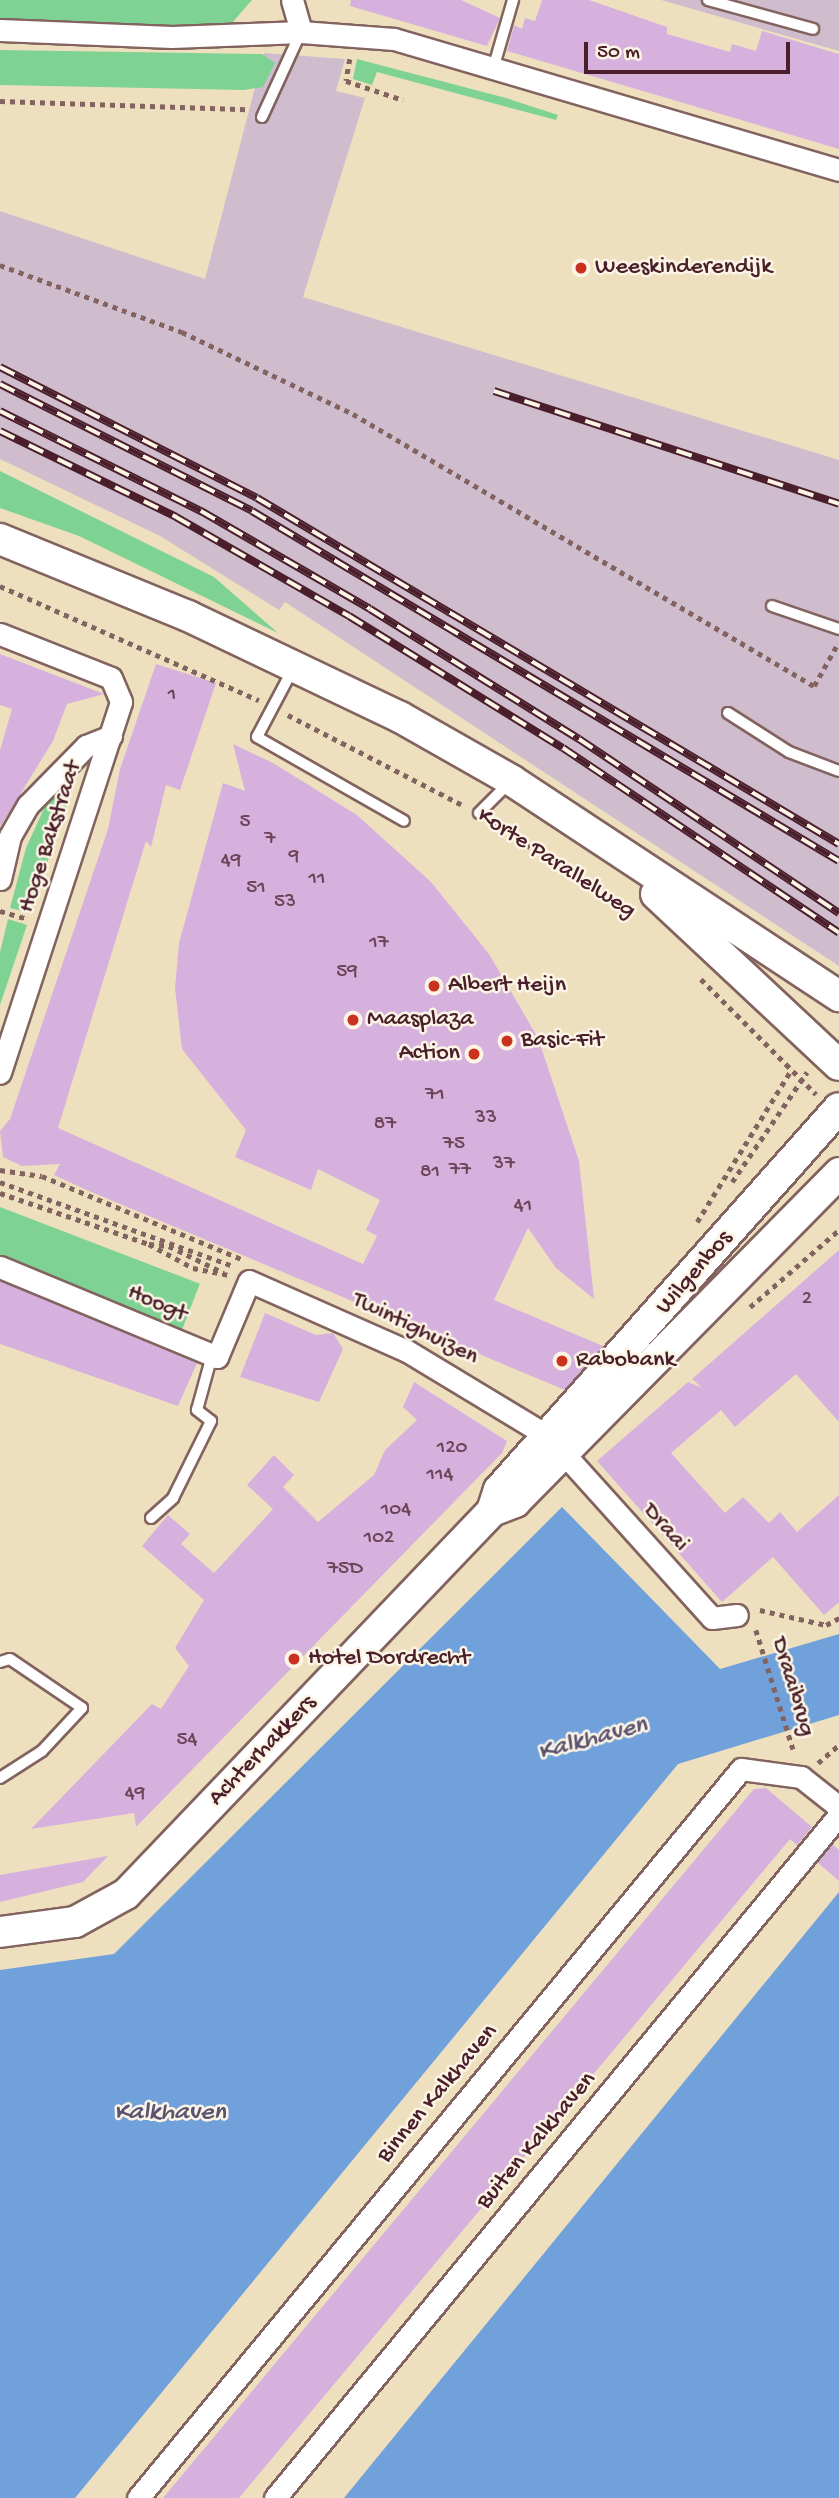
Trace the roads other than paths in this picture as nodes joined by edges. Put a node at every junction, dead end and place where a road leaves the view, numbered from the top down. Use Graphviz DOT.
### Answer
graph roads {
  1 [pos="292,0"];
  2 [pos="513,0"];
  3 [pos="708,0"];
  4 [pos="813,29"];
  5 [pos="0,30"];
  6 [pos="301,32"];
  7 [pos="493,69"];
  8 [pos="264,113"];
  9 [pos="839,170"];
  10 [pos="0,539"];
  11 [pos="772,606"];
  12 [pos="839,629"];
  13 [pos="0,634"];
  14 [pos="295,664"];
  15 [pos="728,713"];
  16 [pos="111,736"];
  17 [pos="839,771"];
  18 [pos="511,780"];
  19 [pos="479,813"];
  20 [pos="404,821"];
  21 [pos="611,850"];
  22 [pos="0,879"];
  23 [pos="839,996"];
  24 [pos="839,1065"];
  25 [pos="0,1073"];
  26 [pos="839,1108"];
  27 [pos="839,1173"];
  28 [pos="0,1266"];
  29 [pos="212,1355"];
  30 [pos="557,1444"];
  31 [pos="151,1518"];
  32 [pos="747,1617"];
  33 [pos="0,1662"];
  34 [pos="0,1778"];
  35 [pos="839,1807"];
  36 [pos="839,1815"];
  37 [pos="0,1932"];
  38 [pos="138,2498"];
  39 [pos="275,2498"];
  1 -- 6 [label="street"];
  2 -- 7 [label="lane"];
  3 -- 4 [label="lane"];
  5 -- 6 [label="street"];
  6 -- 7 [label="street"];
  6 -- 8 [label="lane"];
  7 -- 9 [label="street"];
  10 -- 14 [label="street, Korte Parallelweg"];
  11 -- 12 [label="lane"];
  13 -- 16 [label="street, Hoge Bakstraat"];
  14 -- 18 [label="street, Korte Parallelweg"];
  14 -- 20 [label="lane"];
  15 -- 17 [label="lane"];
  16 -- 22 [label="street, Hoge Bakstraat"];
  16 -- 25 [label="street, Hoge Bakstraat"];
  18 -- 19 [label="lane"];
  18 -- 21 [label="street, Korte Parallelweg"];
  21 -- 23 [label="street, Korte Parallelweg"];
  21 -- 24 [label="street, Korte Parallelweg"];
  26 -- 30 [label="street, Wilgenbos"];
  27 -- 30 [label="street, Wilgenbos"];
  28 -- 29 [label="street, Hoogt"];
  29 -- 30 [label="street, Twintighuizen"];
  29 -- 31 [label="lane"];
  30 -- 32 [label="street, Draai"];
  30 -- 37 [label="street, Achterhakkers"];
  33 -- 34 [label="lane"];
  35 -- 38 [label="street, Binnen Kalkhaven"];
  36 -- 39 [label="street, Buiten Kalkhaven"];
}
